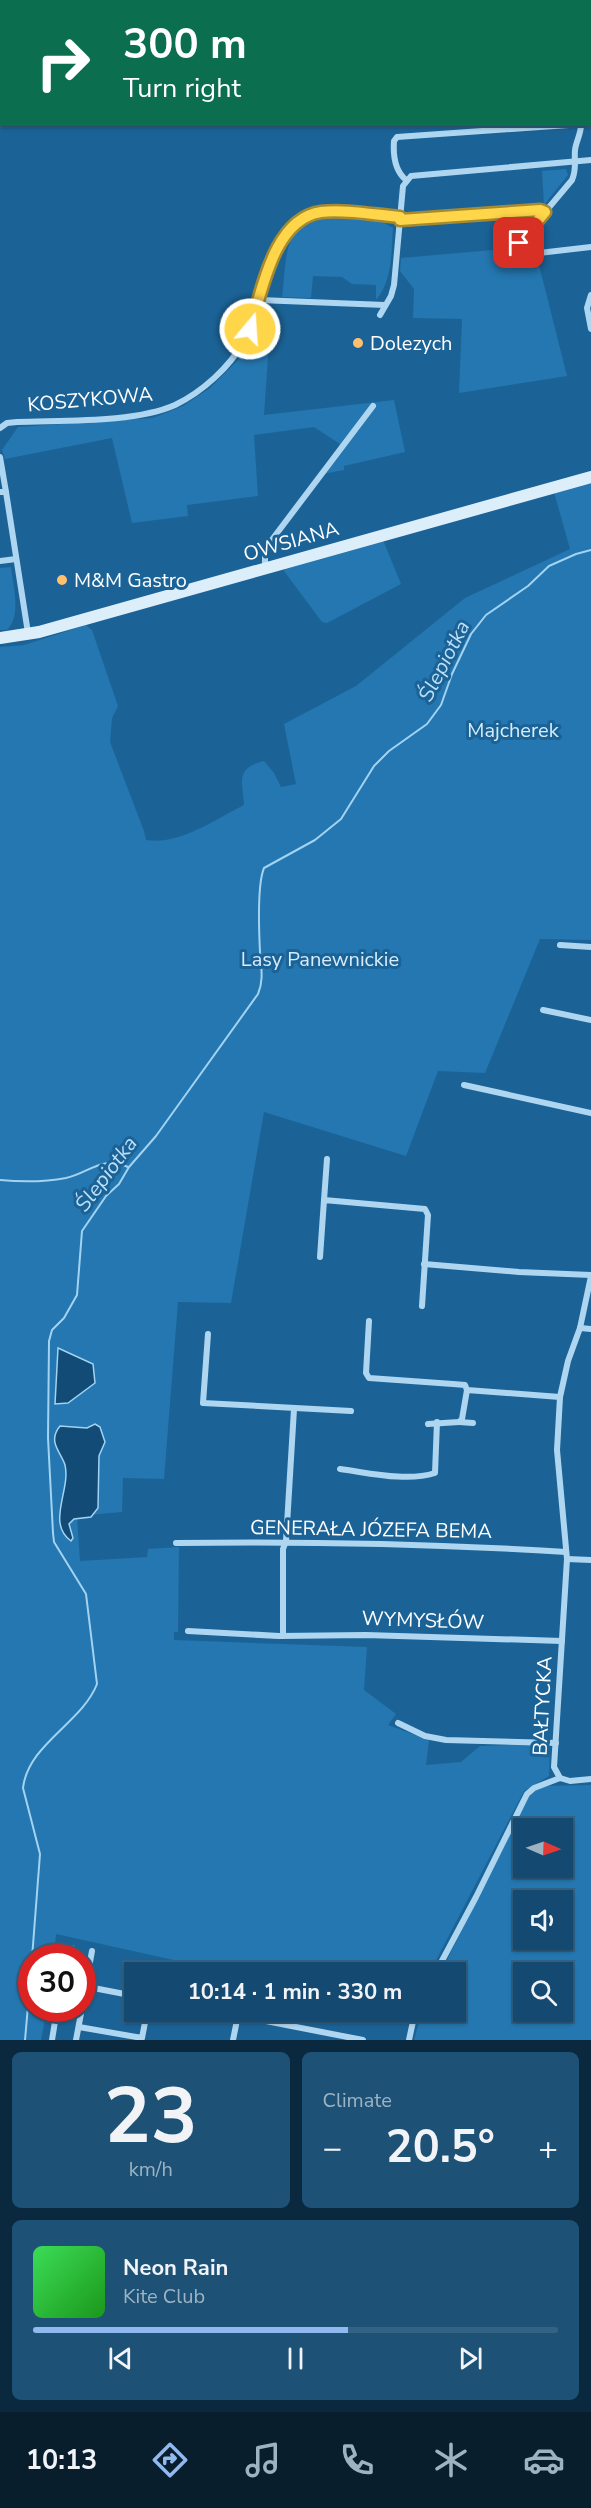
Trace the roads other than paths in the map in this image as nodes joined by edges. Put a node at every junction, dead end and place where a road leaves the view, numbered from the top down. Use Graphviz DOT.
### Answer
graph roads {
  1 [pos="558,126"];
  2 [pos="582,126"];
  3 [pos="591,160"];
  4 [pos="576,161"];
  5 [pos="406,180"];
  6 [pos="545,212"];
  7 [pos="400,219"];
  8 [pos="591,247"];
  9 [pos="513,256"];
  10 [pos="511,264"];
  11 [pos="591,295"];
  12 [pos="259,300"];
  13 [pos="386,306"];
  14 [pos="380,315"];
  15 [pos="591,329"];
  16 [pos="373,406"];
  17 [pos="0,427"];
  18 [pos="0,456"];
  19 [pos="591,477"];
  20 [pos="3,492"];
  21 [pos="16,559"];
  22 [pos="0,561"];
  23 [pos="266,568"];
  24 [pos="28,634"];
  25 [pos="0,638"];
  26 [pos="560,945"];
  27 [pos="591,946"];
  28 [pos="543,1010"];
  29 [pos="591,1020"];
  30 [pos="464,1085"];
  31 [pos="591,1113"];
  32 [pos="327,1159"];
  33 [pos="324,1200"];
  34 [pos="320,1257"];
  35 [pos="424,1264"];
  36 [pos="591,1275"];
  37 [pos="422,1306"];
  38 [pos="369,1321"];
  39 [pos="580,1328"];
  40 [pos="591,1329"];
  41 [pos="207,1334"];
  42 [pos="467,1390"];
  43 [pos="560,1397"];
  44 [pos="294,1409"];
  45 [pos="351,1411"];
  46 [pos="437,1422"];
  47 [pos="459,1422"];
  48 [pos="473,1423"];
  49 [pos="428,1424"];
  50 [pos="340,1469"];
  51 [pos="285,1541"];
  52 [pos="176,1543"];
  53 [pos="566,1556"];
  54 [pos="591,1560"];
  55 [pos="188,1631"];
  56 [pos="283,1636"];
  57 [pos="562,1641"];
  58 [pos="398,1723"];
  59 [pos="556,1743"];
  60 [pos="560,1778"];
  61 [pos="591,1779"];
  62 [pos="441,1962"];
  63 [pos="96,1988"];
  64 [pos="124,1994"];
  65 [pos="55,2022"];
  66 [pos="80,2022"];
  67 [pos="145,2022"];
  68 [pos="237,2022"];
  69 [pos="273,2022"];
  70 [pos="413,2022"];
  71 [pos="79,2027"];
  72 [pos="52,2040"];
  73 [pos="76,2040"];
  74 [pos="233,2040"];
  75 [pos="363,2040"];
  76 [pos="409,2040"];
  1 -- 5 [label="street"];
  2 -- 4 [label="street"];
  3 -- 4 [label="street"];
  4 -- 5 [label="street"];
  4 -- 6 [label="street"];
  5 -- 7 [label="street"];
  6 -- 7 [label="street, KOSZYKOWA"];
  6 -- 9 [label="street"];
  7 -- 12 [label="street, KOSZYKOWA"];
  7 -- 13 [label="street"];
  8 -- 9 [label="street"];
  9 -- 10 [label="street"];
  11 -- 15 [label="street"];
  12 -- 13 [label="street"];
  12 -- 17 [label="street, KOSZYKOWA"];
  13 -- 14 [label="street"];
  16 -- 23 [label="street"];
  18 -- 20 [label="street"];
  19 -- 23 [label="street, OWSIANA"];
  20 -- 21 [label="street"];
  21 -- 22 [label="street"];
  21 -- 24 [label="street"];
  23 -- 24 [label="street, OWSIANA"];
  24 -- 25 [label="street, OWSIANA"];
  26 -- 27 [label="street"];
  28 -- 29 [label="street"];
  30 -- 31 [label="street"];
  32 -- 33 [label="street"];
  33 -- 34 [label="street"];
  33 -- 35 [label="street"];
  35 -- 36 [label="street, BAŁTYCKA"];
  35 -- 37 [label="street"];
  36 -- 39 [label="street, BAŁTYCKA"];
  38 -- 42 [label="street"];
  39 -- 40 [label="street"];
  39 -- 43 [label="street, BAŁTYCKA"];
  41 -- 44 [label="street"];
  42 -- 43 [label="street"];
  42 -- 47 [label="street"];
  43 -- 53 [label="street, BAŁTYCKA"];
  44 -- 45 [label="street"];
  44 -- 51 [label="street"];
  46 -- 47 [label="street"];
  46 -- 49 [label="street"];
  46 -- 50 [label="street"];
  47 -- 48 [label="street"];
  51 -- 52 [label="street, GENERAŁA JÓZEFA BEMA"];
  51 -- 53 [label="street, GENERAŁA JÓZEFA BEMA"];
  51 -- 56 [label="street"];
  53 -- 54 [label="street, GENERAŁA JÓZEFA BEMA"];
  53 -- 57 [label="street, BAŁTYCKA"];
  55 -- 56 [label="street, WYMYSŁÓW"];
  56 -- 57 [label="street, WYMYSŁÓW"];
  57 -- 59 [label="street, BAŁTYCKA"];
  58 -- 59 [label="street"];
  59 -- 60 [label="street, BAŁTYCKA"];
  60 -- 61 [label="street"];
  60 -- 62 [label="street, BAŁTYCKA"];
  63 -- 64 [label="street"];
  65 -- 72 [label="street"];
  66 -- 71 [label="street"];
  67 -- 71 [label="street"];
  68 -- 74 [label="street"];
  69 -- 75 [label="street"];
  70 -- 76 [label="street"];
  71 -- 73 [label="street"];
}
